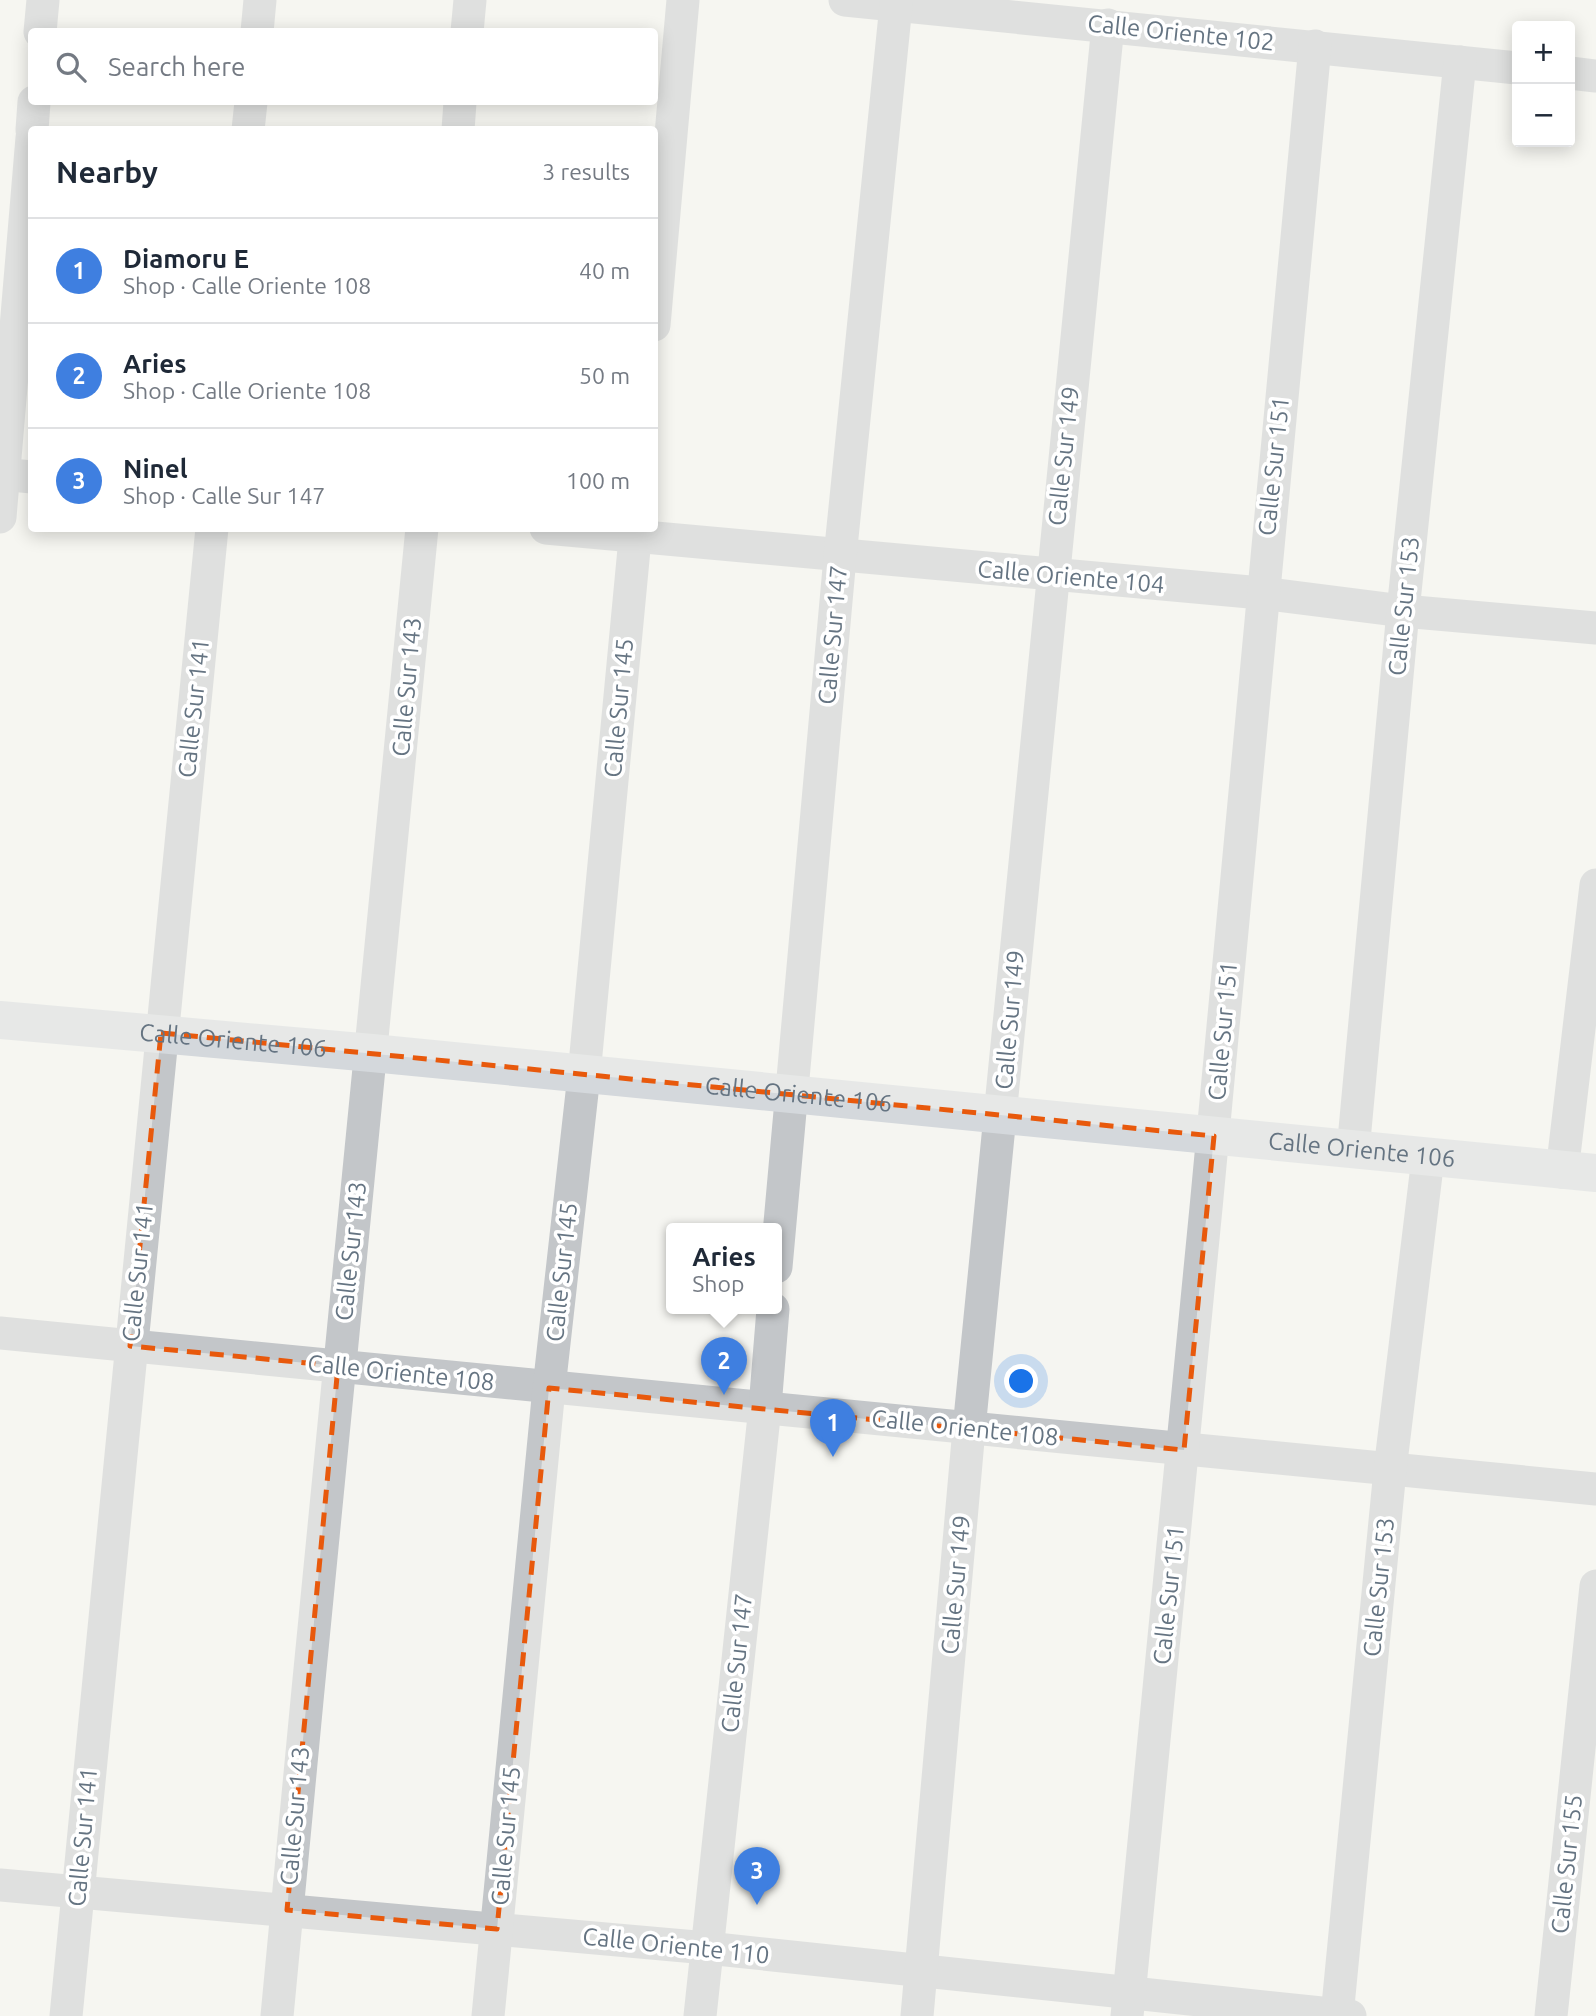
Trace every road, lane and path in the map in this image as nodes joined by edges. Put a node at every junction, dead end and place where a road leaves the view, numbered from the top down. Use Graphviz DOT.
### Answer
graph roads {
  1 [pos="43,0"];
  2 [pos="260,0"];
  3 [pos="470,0"];
  4 [pos="684,0"];
  5 [pos="845,0"];
  6 [pos="896,5"];
  7 [pos="1108,26"];
  8 [pos="40,28"];
  9 [pos="257,28"];
  10 [pos="467,28"];
  11 [pos="1315,46"];
  12 [pos="1460,62"];
  13 [pos="1512,67"];
  14 [pos="1575,74"];
  15 [pos="1596,76"];
  16 [pos="34,105"];
  17 [pos="251,105"];
  18 [pos="460,105"];
  19 [pos="32,126"];
  20 [pos="248,126"];
  21 [pos="458,126"];
  22 [pos="28,205"];
  23 [pos="658,282"];
  24 [pos="12,475"];
  25 [pos="0,517"];
  26 [pos="212,532"];
  27 [pos="422,532"];
  28 [pos="618,532"];
  29 [pos="636,533"];
  30 [pos="840,556"];
  31 [pos="1052,576"];
  32 [pos="1261,593"];
  33 [pos="1403,611"];
  34 [pos="1596,628"];
  35 [pos="1596,884"];
  36 [pos="0,1020"];
  37 [pos="161,1033"];
  38 [pos="372,1053"];
  39 [pos="584,1075"];
  40 [pos="791,1095"];
  41 [pos="1001,1115"];
  42 [pos="1214,1136"];
  43 [pos="1353,1151"];
  44 [pos="1428,1158"];
  45 [pos="1579,1172"];
  46 [pos="780,1223"];
  47 [pos="773,1314"];
  48 [pos="0,1333"];
  49 [pos="130,1346"];
  50 [pos="338,1366"];
  51 [pos="549,1388"];
  52 [pos="765,1407"];
  53 [pos="969,1429"];
  54 [pos="1184,1450"];
  55 [pos="1390,1470"];
  56 [pos="1596,1489"];
  57 [pos="1596,1586"];
  58 [pos="0,1885"];
  59 [pos="78,1891"];
  60 [pos="286,1910"];
  61 [pos="497,1929"];
  62 [pos="707,1948"];
  63 [pos="922,1970"];
  64 [pos="1128,2004"];
  65 [pos="66,2016"];
  66 [pos="277,2016"];
  67 [pos="488,2016"];
  68 [pos="700,2016"];
  69 [pos="917,2016"];
  70 [pos="1342,2016"];
  71 [pos="1551,2016"];
  1 -- 8 [label="street"];
  2 -- 9 [label="street"];
  3 -- 10 [label="street"];
  4 -- 23 [label="street"];
  5 -- 6 [label="street, Calle Oriente 102"];
  6 -- 7 [label="street, Calle Oriente 102"];
  6 -- 30 [label="street, Calle Sur 147"];
  7 -- 11 [label="street, Calle Oriente 102"];
  7 -- 31 [label="street, Calle Sur 149"];
  11 -- 12 [label="street, Calle Oriente 102"];
  11 -- 32 [label="street, Calle Sur 151"];
  12 -- 13 [label="street, Calle Oriente 102"];
  12 -- 33 [label="street, Calle Sur 153"];
  14 -- 15 [label="street"];
  16 -- 19 [label="street"];
  17 -- 20 [label="street"];
  18 -- 21 [label="street"];
  22 -- 24 [label="street"];
  24 -- 25 [label="street"];
  26 -- 37 [label="street, Calle Sur 141"];
  27 -- 38 [label="street, Calle Sur 143"];
  28 -- 29 [label="street, Calle Oriente 104"];
  29 -- 30 [label="street, Calle Oriente 104"];
  29 -- 39 [label="street, Calle Sur 145"];
  30 -- 31 [label="street, Calle Oriente 104"];
  30 -- 40 [label="street, Calle Sur 147"];
  31 -- 32 [label="street, Calle Oriente 104"];
  31 -- 41 [label="street, Calle Sur 149"];
  32 -- 33 [label="street, Calle Oriente 104"];
  32 -- 42 [label="street, Calle Sur 151"];
  33 -- 34 [label="street, Calle Oriente 104"];
  33 -- 43 [label="street, Calle Sur 153"];
  35 -- 45 [label="street"];
  36 -- 37 [label="street, Calle Oriente 106"];
  37 -- 38 [label="street, Calle Oriente 106"];
  37 -- 49 [label="street, Calle Sur 141"];
  38 -- 39 [label="street, Calle Oriente 106"];
  38 -- 50 [label="street, Calle Sur 143"];
  39 -- 40 [label="street, Calle Oriente 106"];
  39 -- 51 [label="street, Calle Sur 145"];
  40 -- 41 [label="street, Calle Oriente 106"];
  40 -- 46 [label="street, Calle Sur 147"];
  41 -- 42 [label="street, Calle Oriente 106"];
  41 -- 53 [label="street, Calle Sur 149"];
  42 -- 43 [label="street, Calle Oriente 106"];
  42 -- 54 [label="street, Calle Sur 151"];
  43 -- 44 [label="street, Calle Oriente 106"];
  44 -- 45 [label="street, Calle Oriente 106"];
  44 -- 55 [label="street, Calle Sur 153"];
  47 -- 52 [label="street, Calle Sur 147"];
  48 -- 49 [label="street, Calle Oriente 108"];
  49 -- 50 [label="street, Calle Oriente 108"];
  49 -- 59 [label="street, Calle Sur 141"];
  50 -- 51 [label="street, Calle Oriente 108"];
  50 -- 60 [label="street, Calle Sur 143"];
  51 -- 52 [label="street, Calle Oriente 108"];
  51 -- 61 [label="street, Calle Sur 145"];
  52 -- 53 [label="street, Calle Oriente 108"];
  52 -- 62 [label="street, Calle Sur 147"];
  53 -- 54 [label="street, Calle Oriente 108"];
  53 -- 63 [label="street, Calle Sur 149"];
  54 -- 55 [label="street, Calle Oriente 108"];
  54 -- 64 [label="street, Calle Sur 151"];
  55 -- 56 [label="street, Calle Oriente 108"];
  55 -- 70 [label="street, Calle Sur 153"];
  57 -- 71 [label="street, Calle Sur 155"];
  58 -- 59 [label="street, Calle Oriente 110"];
  59 -- 60 [label="street, Calle Oriente 110"];
  59 -- 65 [label="street, Calle Sur 141"];
  60 -- 61 [label="street, Calle Oriente 110"];
  60 -- 66 [label="street, Calle Sur 143"];
  61 -- 62 [label="street, Calle Oriente 110"];
  61 -- 67 [label="street, Calle Sur 145"];
  62 -- 63 [label="street, Calle Oriente 110"];
  62 -- 68 [label="street, Calle Sur 147"];
  63 -- 64 [label="street, Calle Oriente 110"];
  63 -- 69 [label="street, Calle Sur 149"];
  64 -- 70 [label="street, Calle Oriente 110"];
}
